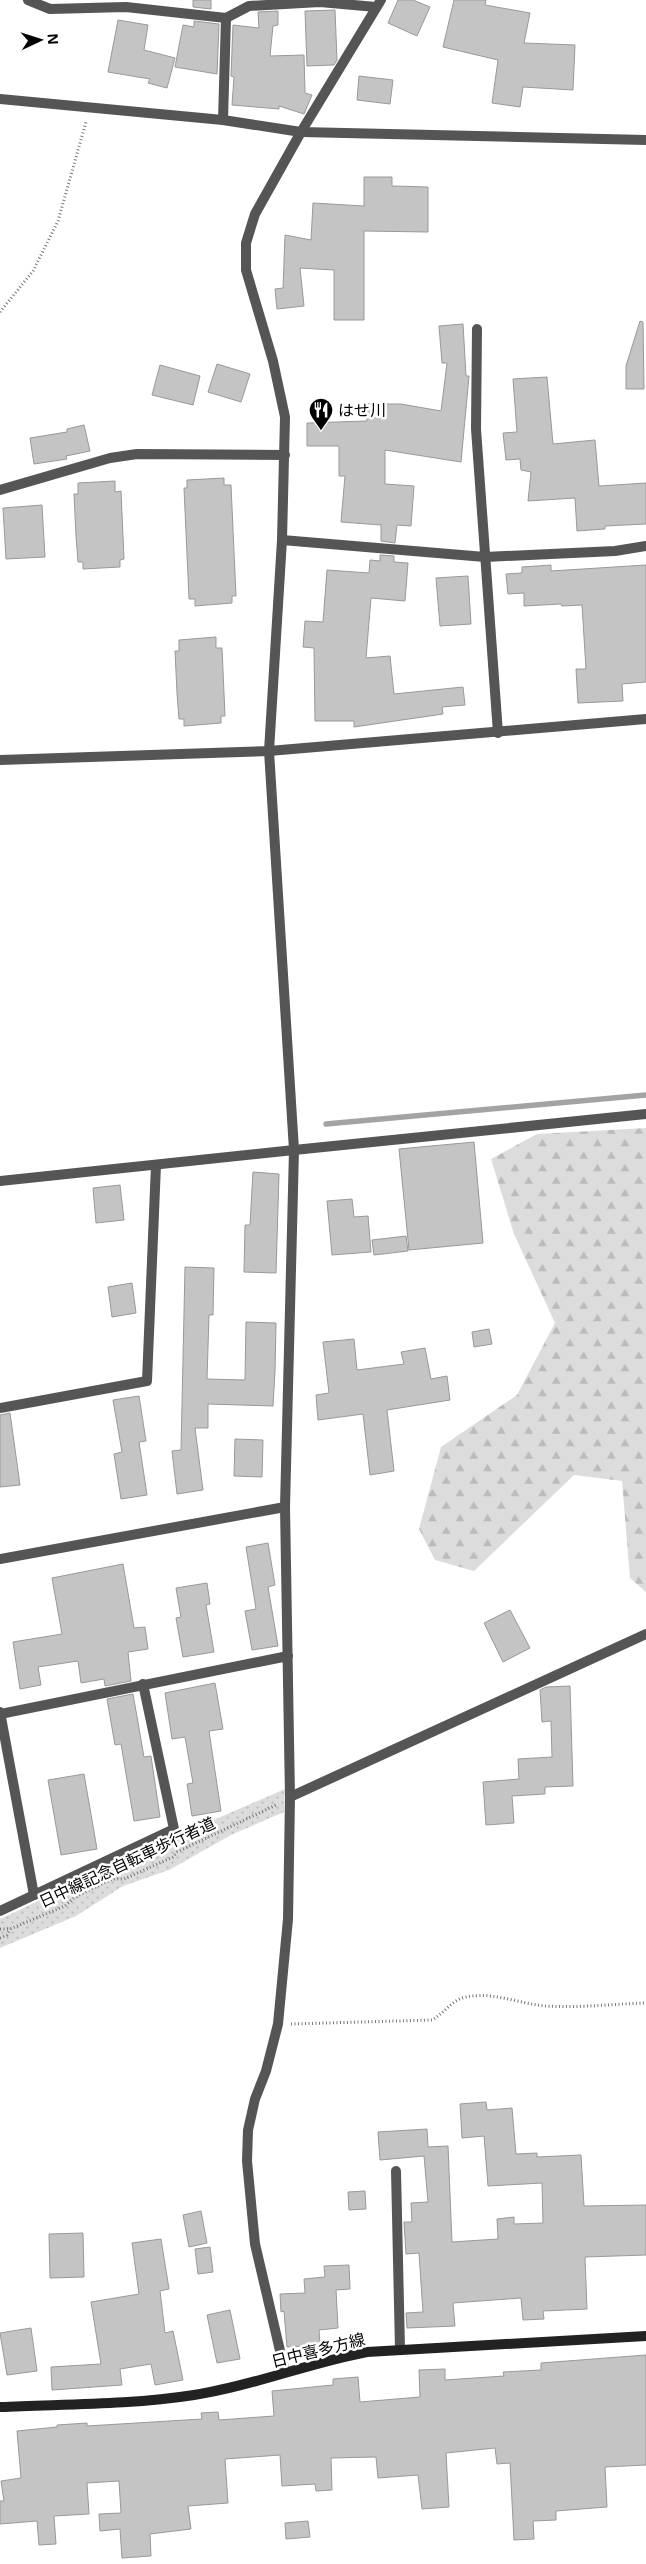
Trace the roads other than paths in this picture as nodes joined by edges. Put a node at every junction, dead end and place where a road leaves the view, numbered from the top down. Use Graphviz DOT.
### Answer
graph roads {
  1 [pos="28,0"];
  2 [pos="379,3"];
  3 [pos="226,18"];
  4 [pos="0,99"];
  5 [pos="223,120"];
  6 [pos="300,132"];
  7 [pos="646,140"];
  8 [pos="477,329"];
  9 [pos="285,455"];
  10 [pos="0,490"];
  11 [pos="282,540"];
  12 [pos="646,546"];
  13 [pos="485,557"];
  14 [pos="646,719"];
  15 [pos="498,733"];
  16 [pos="270,751"];
  17 [pos="0,760"];
  18 [pos="646,1114"];
  19 [pos="294,1150"];
  20 [pos="156,1165"];
  21 [pos="0,1181"];
  22 [pos="0,1408"];
  23 [pos="285,1507"];
  24 [pos="0,1559"];
  25 [pos="646,1634"];
  26 [pos="288,1656"];
  27 [pos="143,1684"];
  28 [pos="0,1713"];
  29 [pos="290,1797"];
  30 [pos="34,1895"];
  31 [pos="0,1911"];
  32 [pos="396,2171"];
  33 [pos="646,2336"];
  34 [pos="400,2349"];
  35 [pos="285,2372"];
  36 [pos="0,2407"];
  1 -- 3 [label="street"];
  2 -- 3 [label="street"];
  2 -- 6 [label="street"];
  3 -- 5 [label="street"];
  4 -- 5 [label="street"];
  5 -- 6 [label="street"];
  6 -- 7 [label="street"];
  6 -- 9 [label="street"];
  8 -- 13 [label="street"];
  9 -- 10 [label="street"];
  9 -- 11 [label="street"];
  11 -- 13 [label="street"];
  11 -- 16 [label="street"];
  12 -- 13 [label="street"];
  13 -- 15 [label="street"];
  14 -- 15 [label="street"];
  15 -- 16 [label="street"];
  16 -- 17 [label="street"];
  16 -- 19 [label="street"];
  18 -- 19 [label="street"];
  19 -- 20 [label="street"];
  19 -- 23 [label="street"];
  20 -- 21 [label="street"];
  20 -- 22 [label="street"];
  23 -- 24 [label="street"];
  23 -- 26 [label="street"];
  25 -- 29 [label="street"];
  26 -- 27 [label="street"];
  26 -- 29 [label="street"];
  27 -- 28 [label="street"];
  27 -- 30 [label="street"];
  28 -- 30 [label="street"];
  29 -- 35 [label="street"];
  30 -- 31 [label="street"];
  32 -- 34 [label="street"];
  33 -- 34 [label="main road, 日中喜多方線"];
  34 -- 35 [label="main road, 日中喜多方線"];
  35 -- 36 [label="main road, 日中喜多方線"];
}
